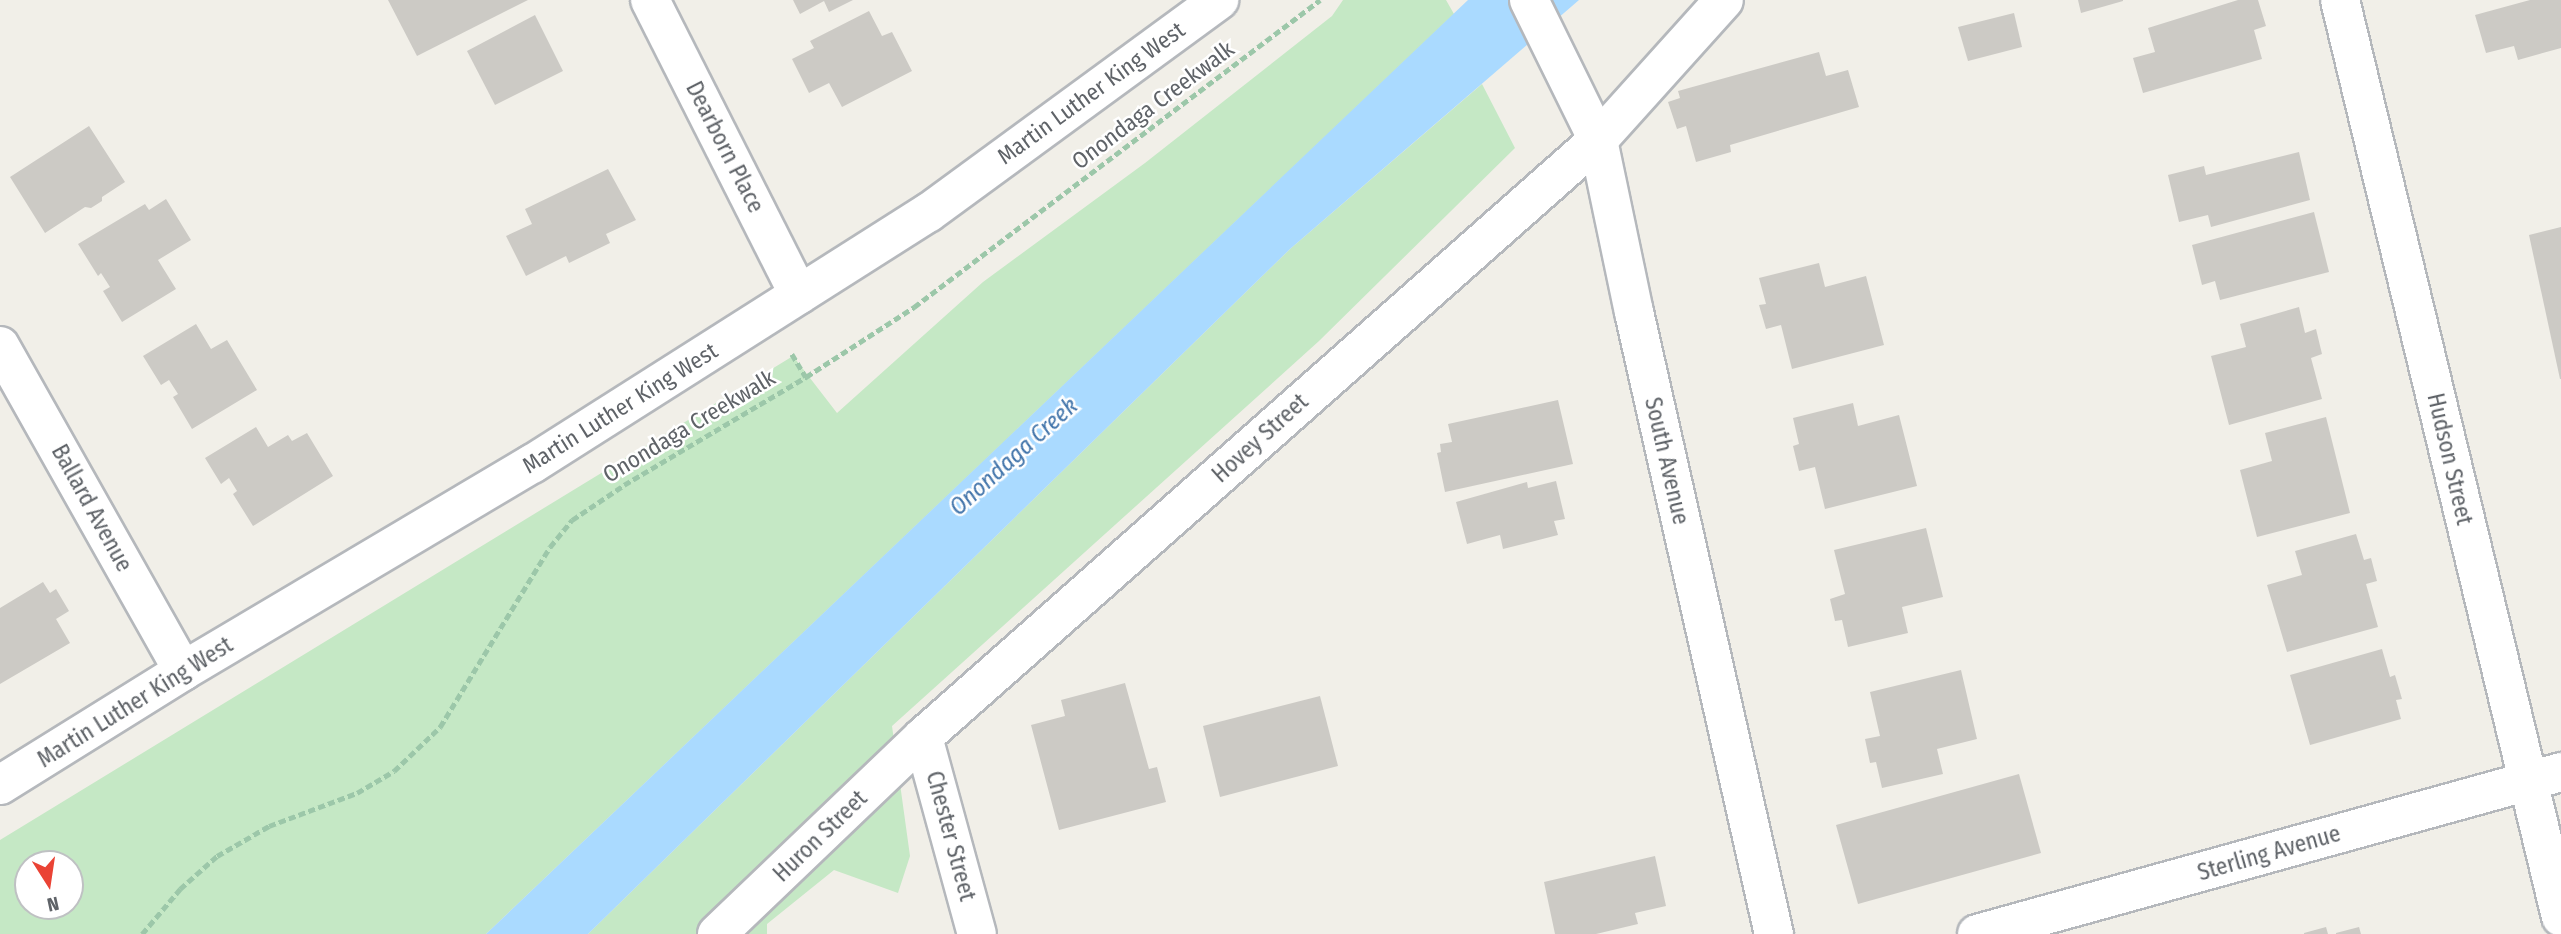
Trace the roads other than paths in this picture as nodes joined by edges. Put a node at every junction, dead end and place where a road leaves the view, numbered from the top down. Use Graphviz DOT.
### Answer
graph roads {
  1 [pos="650,0"];
  2 [pos="1219,0"];
  3 [pos="1529,0"];
  4 [pos="1724,0"];
  5 [pos="2340,0"];
  6 [pos="1598,140"];
  7 [pos="799,295"];
  8 [pos="0,346"];
  9 [pos="183,671"];
  10 [pos="923,737"];
  11 [pos="2544,776"];
  12 [pos="0,785"];
  13 [pos="2561,917"];
  14 [pos="717,934"];
  15 [pos="977,934"];
  16 [pos="1774,934"];
  17 [pos="1977,934"];
  1 -- 7 [label="street, Dearborn Place"];
  2 -- 7 [label="street, Martin Luther King West"];
  3 -- 6 [label="street, South Avenue"];
  4 -- 6 [label="street, Hovey Street"];
  5 -- 11 [label="street, Hudson Street"];
  6 -- 10 [label="street, Hovey Street"];
  6 -- 16 [label="street, South Avenue"];
  7 -- 9 [label="street, Martin Luther King West"];
  8 -- 9 [label="street, Ballard Avenue"];
  9 -- 12 [label="street, Martin Luther King West"];
  10 -- 14 [label="street, Huron Street"];
  10 -- 15 [label="street, Chester Street"];
  11 -- 13 [label="street, Hudson Street"];
  11 -- 17 [label="street, Sterling Avenue"];
}
